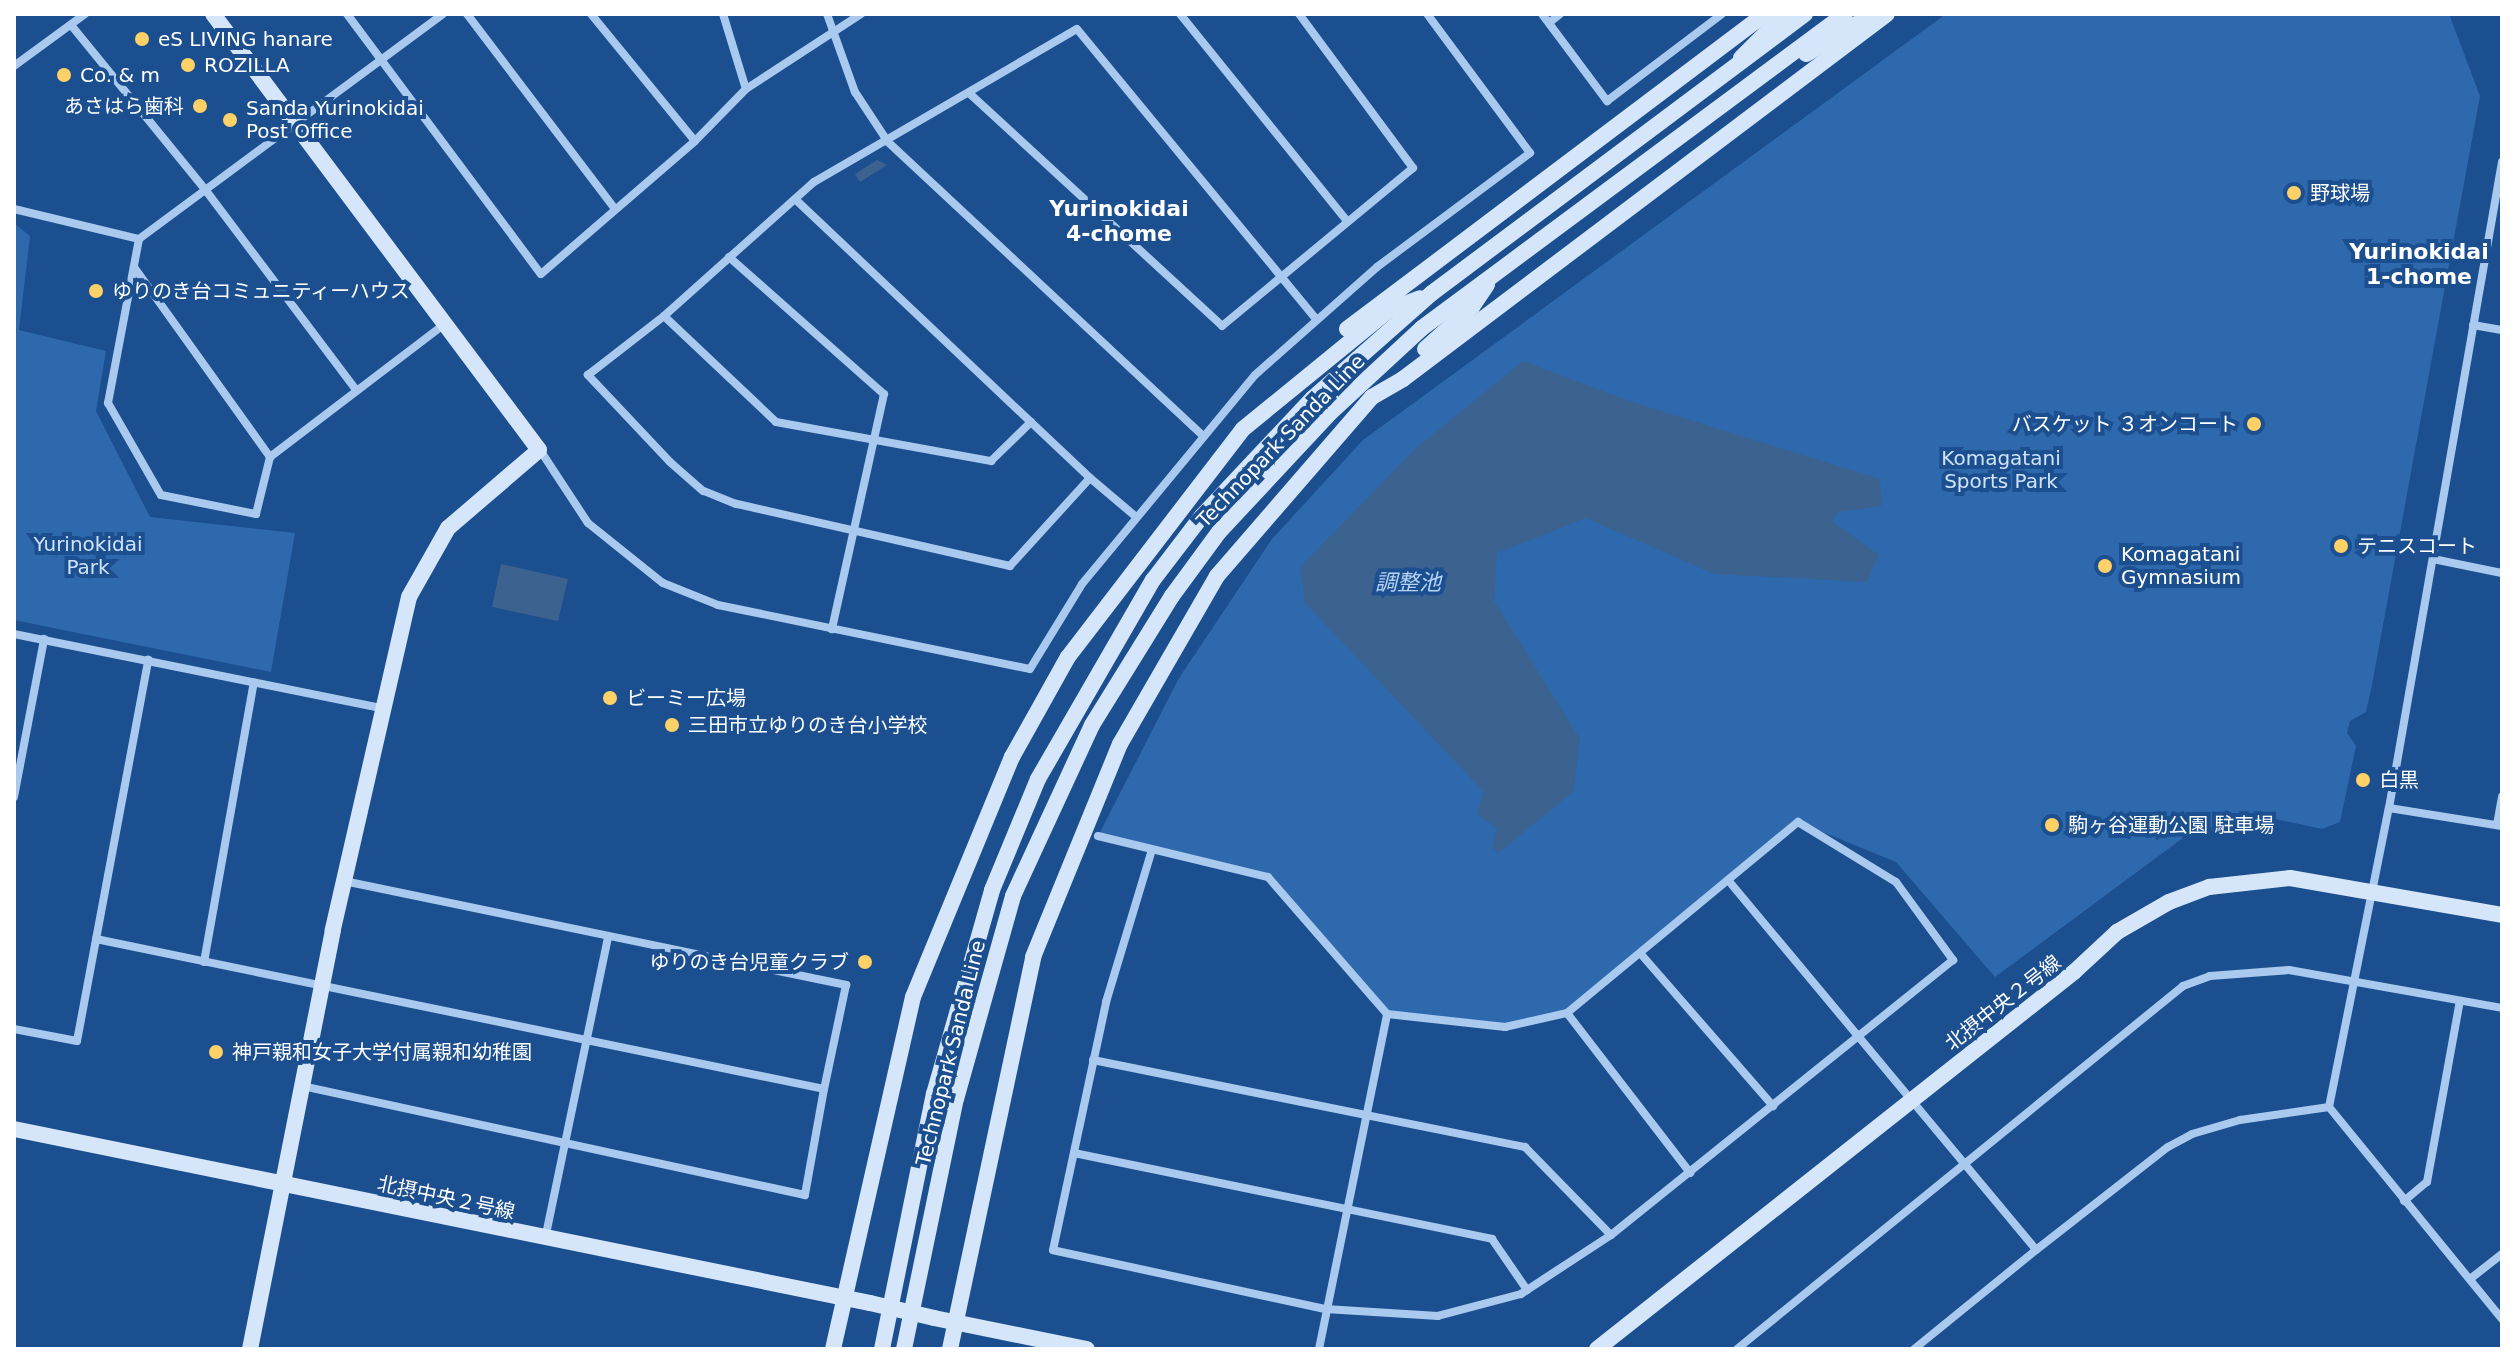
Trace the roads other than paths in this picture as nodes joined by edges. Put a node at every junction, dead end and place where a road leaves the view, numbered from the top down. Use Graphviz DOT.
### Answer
graph roads {
  1 [pos="85,14"];
  2 [pos="213,14"];
  3 [pos="347,14"];
  4 [pos="443,14"];
  5 [pos="467,14"];
  6 [pos="591,14"];
  7 [pos="723,14"];
  8 [pos="827,14"];
  9 [pos="861,14"];
  10 [pos="1180,14"];
  11 [pos="1299,14"];
  12 [pos="1427,14"];
  13 [pos="1542,14"];
  14 [pos="1560,14"];
  15 [pos="1722,14"];
  16 [pos="1765,14"];
  17 [pos="1785,14"];
  18 [pos="1805,14"];
  19 [pos="1845,14"];
  20 [pos="1873,14"];
  21 [pos="1887,14"];
  22 [pos="1549,23"];
  23 [pos="71,25"];
  24 [pos="834,30"];
  25 [pos="382,61"];
  26 [pos="14,66"];
  27 [pos="1731,73"];
  28 [pos="1746,87"];
  29 [pos="746,89"];
  30 [pos="969,93"];
  31 [pos="296,126"];
  32 [pos="695,141"];
  33 [pos="888,142"];
  34 [pos="2502,162"];
  35 [pos="207,192"];
  36 [pos="795,199"];
  37 [pos="14,209"];
  38 [pos="615,209"];
  39 [pos="1347,221"];
  40 [pos="139,239"];
  41 [pos="729,257"];
  42 [pos="134,267"];
  43 [pos="1494,274"];
  44 [pos="1278,275"];
  45 [pos="1432,293"];
  46 [pos="664,316"];
  47 [pos="1315,318"];
  48 [pos="448,322"];
  49 [pos="2473,325"];
  50 [pos="2502,330"];
  51 [pos="1311,369"];
  52 [pos="356,390"];
  53 [pos="1372,397"];
  54 [pos="1031,422"];
  55 [pos="1202,435"];
  56 [pos="874,439"];
  57 [pos="539,450"];
  58 [pos="270,457"];
  59 [pos="1090,478"];
  60 [pos="1135,516"];
  61 [pos="853,533"];
  62 [pos="2433,559"];
  63 [pos="2502,573"];
  64 [pos="832,629"];
  65 [pos="14,634"];
  66 [pos="44,639"];
  67 [pos="148,660"];
  68 [pos="254,682"];
  69 [pos="380,708"];
  70 [pos="2502,796"];
  71 [pos="14,797"];
  72 [pos="2389,808"];
  73 [pos="2499,825"];
  74 [pos="1098,836"];
  75 [pos="1151,853"];
  76 [pos="1728,880"];
  77 [pos="343,881"];
  78 [pos="2373,890"];
  79 [pos="2502,915"];
  80 [pos="608,938"];
  81 [pos="96,939"];
  82 [pos="1640,953"];
  83 [pos="204,962"];
  84 [pos="2354,982"];
  85 [pos="322,986"];
  86 [pos="2460,1001"];
  87 [pos="2502,1008"];
  88 [pos="1567,1013"];
  89 [pos="1387,1014"];
  90 [pos="14,1029"];
  91 [pos="1861,1035"];
  92 [pos="586,1042"];
  93 [pos="1093,1060"];
  94 [pos="302,1086"];
  95 [pos="824,1089"];
  96 [pos="1912,1100"];
  97 [pos="1773,1106"];
  98 [pos="2329,1107"];
  99 [pos="1365,1113"];
  100 [pos="14,1129"];
  101 [pos="565,1146"];
  102 [pos="1074,1153"];
  103 [pos="1961,1164"];
  104 [pos="1690,1173"];
  105 [pos="285,1186"];
  106 [pos="2404,1201"];
  107 [pos="1346,1210"];
  108 [pos="1611,1235"];
  109 [pos="544,1239"];
  110 [pos="2036,1250"];
  111 [pos="2502,1254"];
  112 [pos="2470,1279"];
  113 [pos="1527,1290"];
  114 [pos="843,1297"];
  115 [pos="1325,1309"];
  116 [pos="2502,1319"];
  117 [pos="956,1323"];
  118 [pos="250,1349"];
  119 [pos="833,1349"];
  120 [pos="882,1349"];
  121 [pos="904,1349"];
  122 [pos="950,1349"];
  123 [pos="1087,1349"];
  124 [pos="1319,1349"];
  125 [pos="1597,1349"];
  126 [pos="1737,1349"];
  127 [pos="1914,1349"];
  1 -- 23 [label="street"];
  2 -- 31 [label="main road"];
  3 -- 25 [label="street"];
  4 -- 25 [label="street"];
  5 -- 38 [label="street"];
  6 -- 32 [label="street"];
  7 -- 29 [label="street"];
  8 -- 24 [label="street"];
  9 -- 24 [label="street"];
  10 -- 39 [label="street"];
  11 -- 39 [label="street"];
  12 -- 47 [label="street"];
  13 -- 22 [label="street"];
  14 -- 22 [label="street"];
  15 -- 22 [label="street"];
  16 -- 51 [label="main road"];
  17 -- 27 [label="main road"];
  18 -- 27 [label="main road, Technopark Sanda Line"];
  19 -- 28 [label="main road, Technopark Sanda Line"];
  20 -- 28 [label="main road"];
  21 -- 53 [label="main road"];
  23 -- 26 [label="street"];
  23 -- 35 [label="street"];
  24 -- 29 [label="street"];
  24 -- 33 [label="street"];
  25 -- 31 [label="street"];
  25 -- 38 [label="street"];
  27 -- 45 [label="main road, Technopark Sanda Line"];
  28 -- 43 [label="main road, Technopark Sanda Line"];
  29 -- 32 [label="street"];
  30 -- 33 [label="street"];
  30 -- 44 [label="street"];
  30 -- 44 [label="street"];
  31 -- 35 [label="street"];
  31 -- 48 [label="main road"];
  32 -- 38 [label="street"];
  33 -- 36 [label="street"];
  33 -- 55 [label="street"];
  34 -- 49 [label="street"];
  35 -- 40 [label="street"];
  35 -- 52 [label="street"];
  36 -- 41 [label="street"];
  36 -- 54 [label="street"];
  37 -- 40 [label="street"];
  39 -- 44 [label="street"];
  40 -- 42 [label="street"];
  41 -- 46 [label="street"];
  41 -- 56 [label="street"];
  42 -- 58 [label="street"];
  42 -- 58 [label="street"];
  43 -- 53 [label="main road"];
  43 -- 121 [label="main road, Technopark Sanda Line"];
  44 -- 47 [label="street"];
  45 -- 51 [label="main road"];
  45 -- 120 [label="main road, Technopark Sanda Line"];
  46 -- 56 [label="street"];
  46 -- 61 [label="street"];
  47 -- 55 [label="street"];
  48 -- 52 [label="street"];
  48 -- 57 [label="main road"];
  49 -- 50 [label="street"];
  49 -- 62 [label="street"];
  51 -- 114 [label="main road"];
  52 -- 58 [label="street"];
  53 -- 117 [label="main road"];
  54 -- 56 [label="street"];
  54 -- 59 [label="street"];
  55 -- 60 [label="street"];
  56 -- 61 [label="street"];
  57 -- 64 [label="street"];
  57 -- 69 [label="main road"];
  59 -- 60 [label="street"];
  59 -- 61 [label="street"];
  60 -- 64 [label="street"];
  61 -- 64 [label="street"];
  62 -- 63 [label="street"];
  62 -- 72 [label="street"];
  65 -- 66 [label="street"];
  66 -- 67 [label="street"];
  66 -- 71 [label="street"];
  67 -- 68 [label="street"];
  67 -- 81 [label="street"];
  68 -- 69 [label="street"];
  68 -- 83 [label="street"];
  69 -- 77 [label="main road"];
  70 -- 73 [label="street"];
  72 -- 73 [label="street"];
  72 -- 78 [label="street"];
  74 -- 75 [label="street"];
  75 -- 89 [label="street"];
  75 -- 93 [label="street"];
  76 -- 82 [label="street"];
  76 -- 91 [label="street"];
  76 -- 91 [label="street"];
  77 -- 80 [label="street"];
  77 -- 85 [label="main road"];
  78 -- 79 [label="main road, 北摂中央２号線"];
  78 -- 84 [label="street"];
  78 -- 96 [label="main road, 北摂中央２号線"];
  80 -- 92 [label="street"];
  80 -- 95 [label="street"];
  81 -- 83 [label="street"];
  81 -- 90 [label="street"];
  82 -- 88 [label="street"];
  82 -- 97 [label="street"];
  83 -- 85 [label="street"];
  84 -- 86 [label="street"];
  84 -- 98 [label="street"];
  84 -- 103 [label="street"];
  85 -- 92 [label="street"];
  85 -- 94 [label="main road"];
  86 -- 87 [label="street"];
  86 -- 106 [label="street"];
  88 -- 89 [label="street"];
  88 -- 104 [label="street"];
  89 -- 99 [label="street"];
  91 -- 96 [label="street"];
  91 -- 97 [label="street"];
  92 -- 95 [label="street"];
  92 -- 101 [label="street"];
  93 -- 99 [label="street"];
  93 -- 102 [label="street"];
  94 -- 101 [label="street"];
  94 -- 105 [label="main road"];
  95 -- 101 [label="street"];
  96 -- 103 [label="street"];
  96 -- 125 [label="main road, 北摂中央２号線"];
  97 -- 104 [label="street"];
  98 -- 106 [label="street"];
  98 -- 110 [label="street"];
  99 -- 107 [label="street"];
  99 -- 108 [label="street"];
  100 -- 105 [label="main road, 北摂中央２号線"];
  101 -- 109 [label="street"];
  102 -- 107 [label="street"];
  102 -- 115 [label="street"];
  103 -- 110 [label="street"];
  103 -- 126 [label="street"];
  104 -- 108 [label="street"];
  105 -- 109 [label="main road, 北摂中央２号線"];
  105 -- 118 [label="main road"];
  106 -- 112 [label="street"];
  107 -- 113 [label="street"];
  107 -- 115 [label="street"];
  108 -- 113 [label="street"];
  109 -- 114 [label="main road, 北摂中央２号線"];
  110 -- 127 [label="street"];
  111 -- 112 [label="street"];
  112 -- 116 [label="street"];
  113 -- 115 [label="street"];
  114 -- 117 [label="main road, 北摂中央２号線, bridge"];
  114 -- 119 [label="main road"];
  115 -- 124 [label="street"];
  117 -- 122 [label="main road"];
  117 -- 123 [label="main road"];
}
